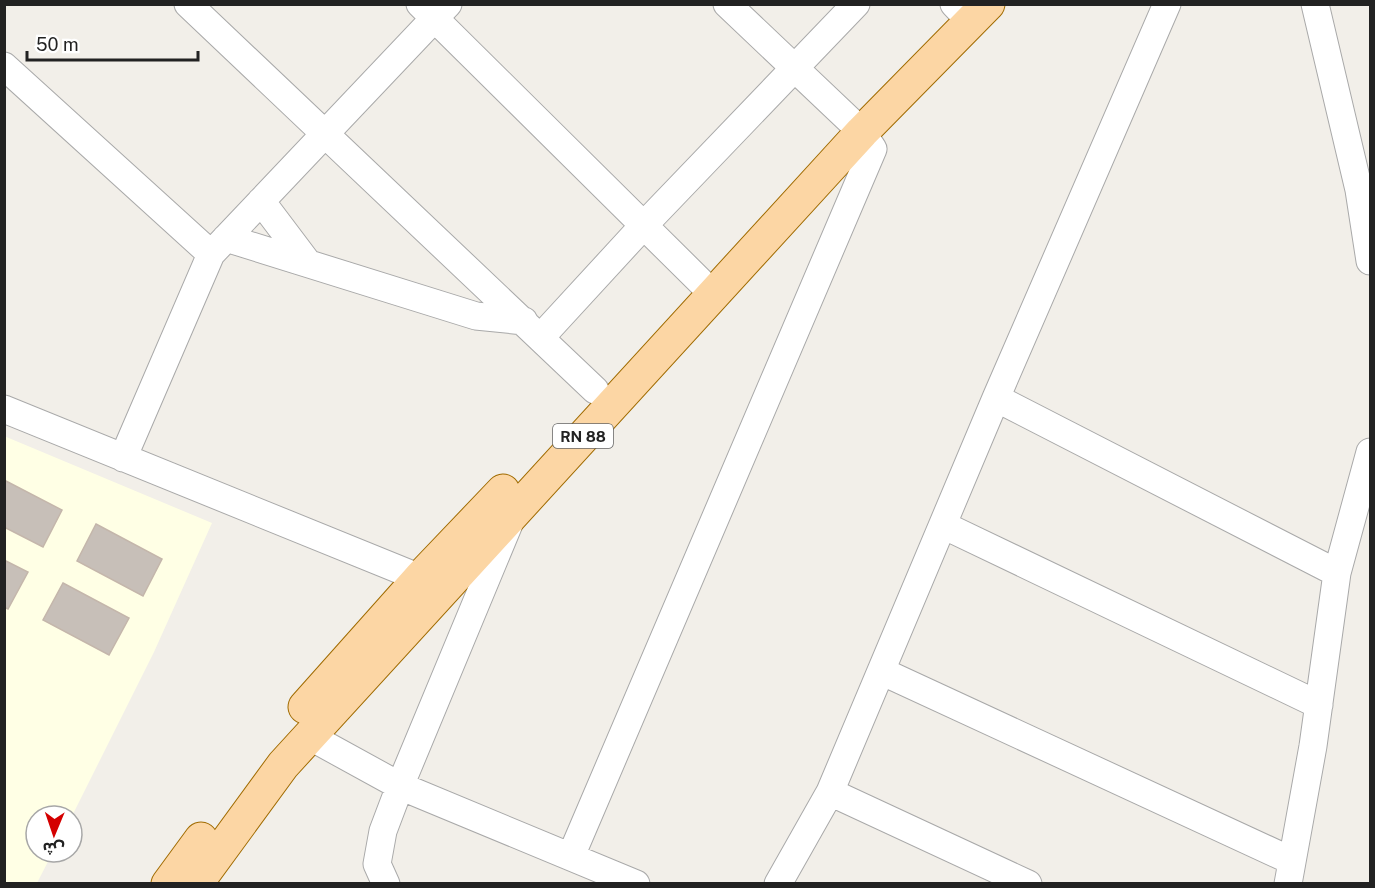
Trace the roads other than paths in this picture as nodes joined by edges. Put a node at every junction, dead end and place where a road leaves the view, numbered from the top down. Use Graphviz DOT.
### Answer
graph roads {
  1 [pos="188,4"];
  2 [pos="727,4"];
  3 [pos="856,4"];
  4 [pos="1167,4"];
  5 [pos="1315,4"];
  6 [pos="965,8"];
  7 [pos="434,9"];
  8 [pos="4,66"];
  9 [pos="794,67"];
  10 [pos="854,124"];
  11 [pos="325,134"];
  12 [pos="261,201"];
  13 [pos="644,225"];
  14 [pos="219,246"];
  15 [pos="1371,261"];
  16 [pos="307,262"];
  17 [pos="705,286"];
  18 [pos="532,329"];
  19 [pos="595,390"];
  20 [pos="996,398"];
  21 [pos="4,409"];
  22 [pos="1371,452"];
  23 [pos="123,458"];
  24 [pos="514,512"];
  25 [pos="943,525"];
  26 [pos="1337,573"];
  27 [pos="420,578"];
  28 [pos="881,671"];
  29 [pos="1319,705"];
  30 [pos="309,736"];
  31 [pos="400,786"];
  32 [pos="830,792"];
  33 [pos="571,856"];
  34 [pos="1290,872"];
  35 [pos="168,884"];
  36 [pos="196,884"];
  37 [pos="386,884"];
  38 [pos="636,884"];
  39 [pos="778,884"];
  40 [pos="1028,884"];
  1 -- 11 [label="street"];
  2 -- 9 [label="street"];
  3 -- 9 [label="street"];
  4 -- 20 [label="street"];
  5 -- 15 [label="street"];
  6 -- 10 [label="main road, RN 88"];
  7 -- 11 [label="street"];
  7 -- 13 [label="street"];
  8 -- 14 [label="street"];
  9 -- 10 [label="street"];
  9 -- 13 [label="street"];
  10 -- 17 [label="main road, RN 88"];
  10 -- 33 [label="street"];
  11 -- 12 [label="street"];
  11 -- 18 [label="street"];
  12 -- 14 [label="street"];
  12 -- 16 [label="street"];
  13 -- 17 [label="street"];
  13 -- 18 [label="street"];
  14 -- 16 [label="street"];
  14 -- 23 [label="street"];
  16 -- 18 [label="street"];
  17 -- 19 [label="main road, RN 88"];
  17 -- 24 [label="main road, RN 88"];
  18 -- 19 [label="street"];
  19 -- 27 [label="main road, RN 88"];
  20 -- 25 [label="street"];
  20 -- 26 [label="street"];
  21 -- 23 [label="street"];
  22 -- 26 [label="street"];
  23 -- 27 [label="street"];
  24 -- 30 [label="main road, RN 88"];
  24 -- 31 [label="street"];
  25 -- 28 [label="street"];
  25 -- 29 [label="street"];
  26 -- 29 [label="street"];
  27 -- 35 [label="main road, RN 88"];
  28 -- 32 [label="street"];
  28 -- 34 [label="street"];
  29 -- 34 [label="street"];
  30 -- 31 [label="street"];
  30 -- 36 [label="main road, RN 88"];
  31 -- 33 [label="street"];
  31 -- 37 [label="street"];
  32 -- 39 [label="street"];
  32 -- 40 [label="street"];
  33 -- 38 [label="street"];
}
